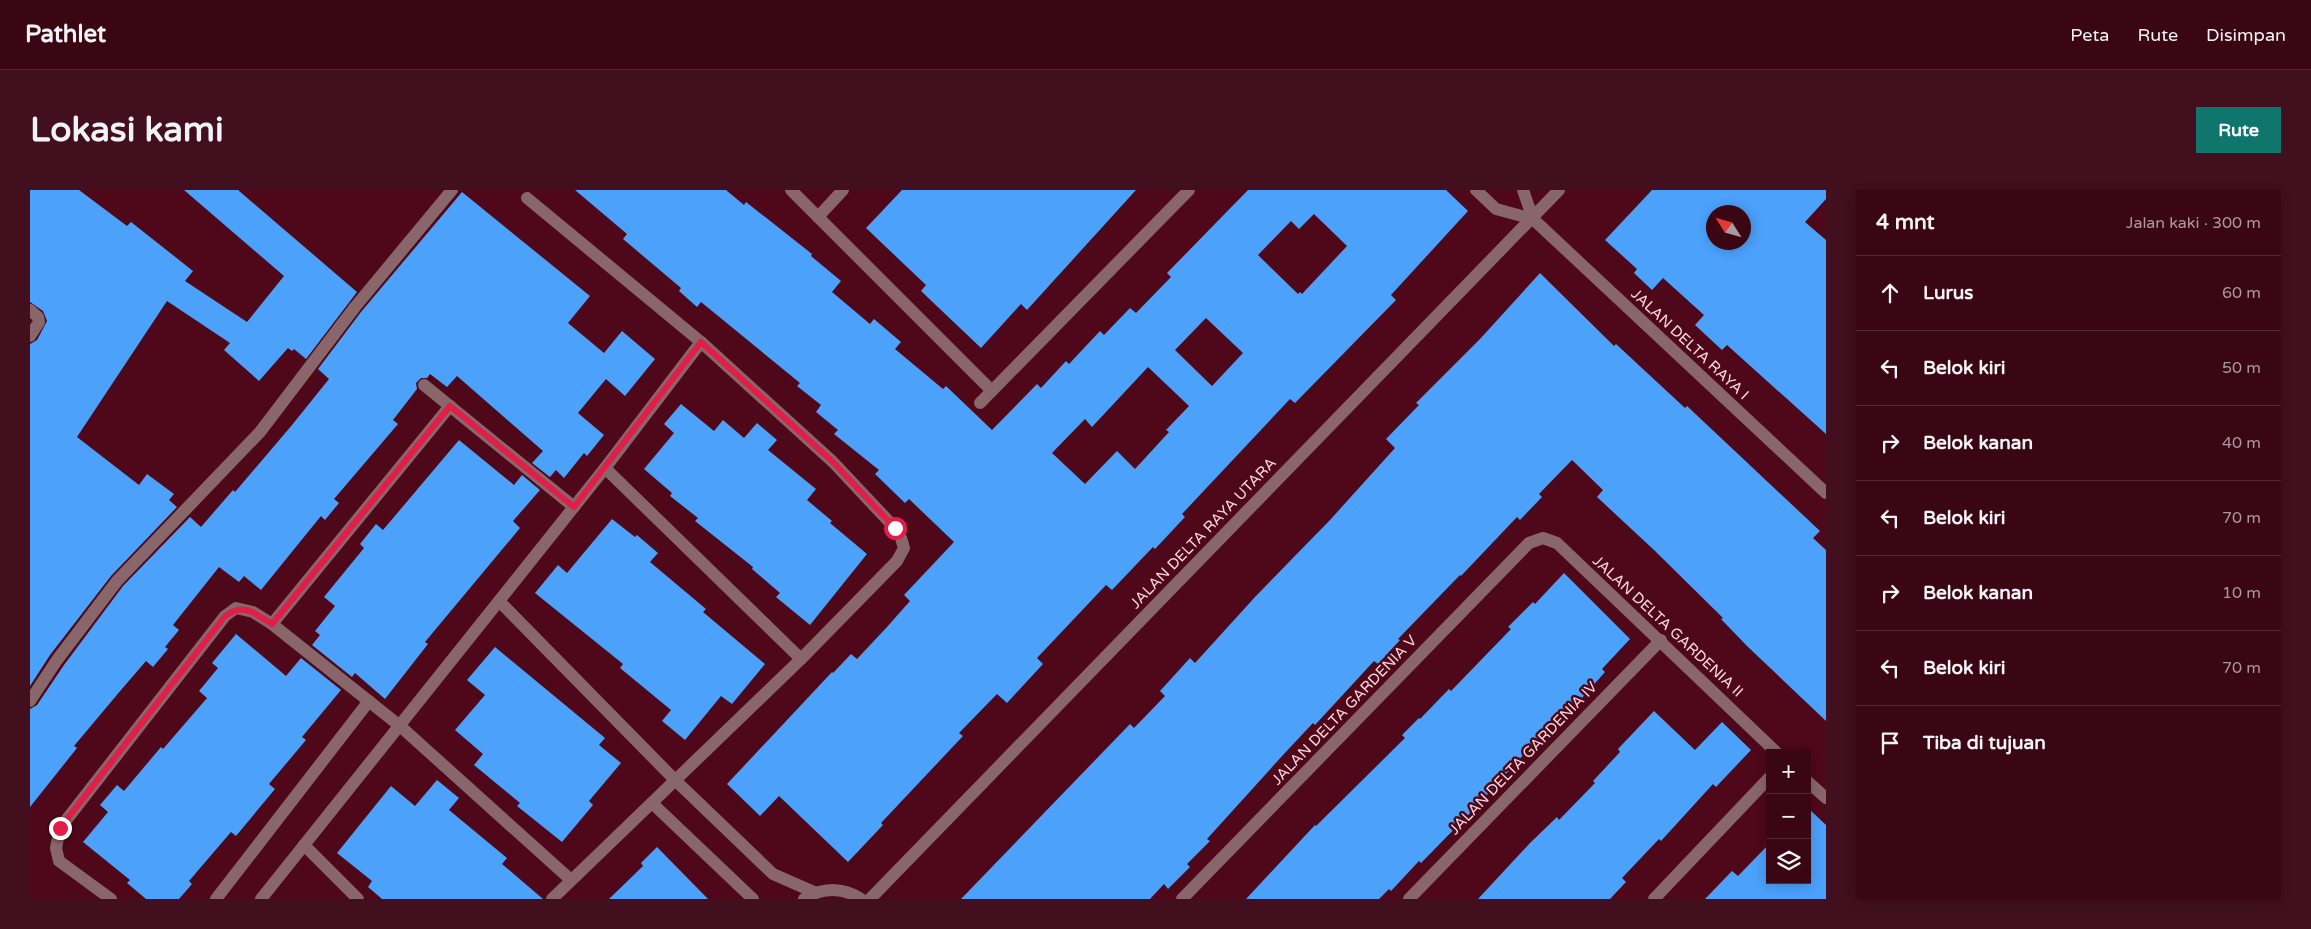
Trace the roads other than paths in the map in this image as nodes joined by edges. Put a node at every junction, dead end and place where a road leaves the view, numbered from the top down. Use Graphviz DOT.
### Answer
graph roads {
  1 [pos="452,190"];
  2 [pos="791,190"];
  3 [pos="844,190"];
  4 [pos="1189,190"];
  5 [pos="1476,190"];
  6 [pos="1523,190"];
  7 [pos="1559,190"];
  8 [pos="527,198"];
  9 [pos="818,217"];
  10 [pos="1533,219"];
  11 [pos="30,310"];
  12 [pos="30,336"];
  13 [pos="701,342"];
  14 [pos="424,385"];
  15 [pos="992,391"];
  16 [pos="980,402"];
  17 [pos="450,406"];
  18 [pos="605,468"];
  19 [pos="1826,493"];
  20 [pos="574,507"];
  21 [pos="1529,543"];
  22 [pos="499,601"];
  23 [pos="272,624"];
  24 [pos="1661,640"];
  25 [pos="801,659"];
  26 [pos="30,701"];
  27 [pos="369,701"];
  28 [pos="400,726"];
  29 [pos="1773,749"];
  30 [pos="676,781"];
  31 [pos="1766,781"];
  32 [pos="1811,785"];
  33 [pos="1826,798"];
  34 [pos="652,803"];
  35 [pos="304,845"];
  36 [pos="571,880"];
  37 [pos="809,896"];
  38 [pos="111,899"];
  39 [pos="216,899"];
  40 [pos="261,899"];
  41 [pos="358,899"];
  42 [pos="552,899"];
  43 [pos="753,899"];
  44 [pos="861,899"];
  45 [pos="870,899"];
  46 [pos="1182,899"];
  47 [pos="1409,899"];
  48 [pos="1654,899"];
  1 -- 26 [label="street"];
  2 -- 9 [label="street"];
  3 -- 9 [label="street"];
  4 -- 15 [label="street"];
  5 -- 10 [label="street"];
  6 -- 10 [label="street"];
  7 -- 10 [label="street, JALAN DELTA RAYA UTARA"];
  8 -- 13 [label="street"];
  9 -- 15 [label="street"];
  10 -- 19 [label="street, JALAN DELTA RAYA I"];
  10 -- 45 [label="street, JALAN DELTA RAYA UTARA"];
  11 -- 12 [label="street"];
  13 -- 18 [label="street"];
  13 -- 25 [label="street"];
  14 -- 17 [label="street"];
  15 -- 16 [label="street"];
  17 -- 20 [label="street"];
  17 -- 23 [label="street"];
  18 -- 20 [label="street"];
  18 -- 25 [label="street"];
  20 -- 22 [label="street"];
  21 -- 24 [label="street, JALAN DELTA GARDENIA II"];
  21 -- 46 [label="street, JALAN DELTA GARDENIA V"];
  22 -- 28 [label="street"];
  22 -- 30 [label="street"];
  23 -- 27 [label="street"];
  23 -- 38 [label="street"];
  24 -- 29 [label="street, JALAN DELTA GARDENIA II"];
  24 -- 47 [label="street, JALAN DELTA GARDENIA IV"];
  25 -- 30 [label="street"];
  27 -- 28 [label="street"];
  27 -- 39 [label="street"];
  28 -- 35 [label="street"];
  28 -- 36 [label="street"];
  30 -- 34 [label="street"];
  30 -- 37 [label="street"];
  31 -- 48 [label="street"];
  32 -- 33 [label="street"];
  34 -- 36 [label="street"];
  34 -- 43 [label="street"];
  35 -- 40 [label="street"];
  35 -- 41 [label="street"];
  36 -- 42 [label="street"];
  37 -- 44 [label="street"];
}
